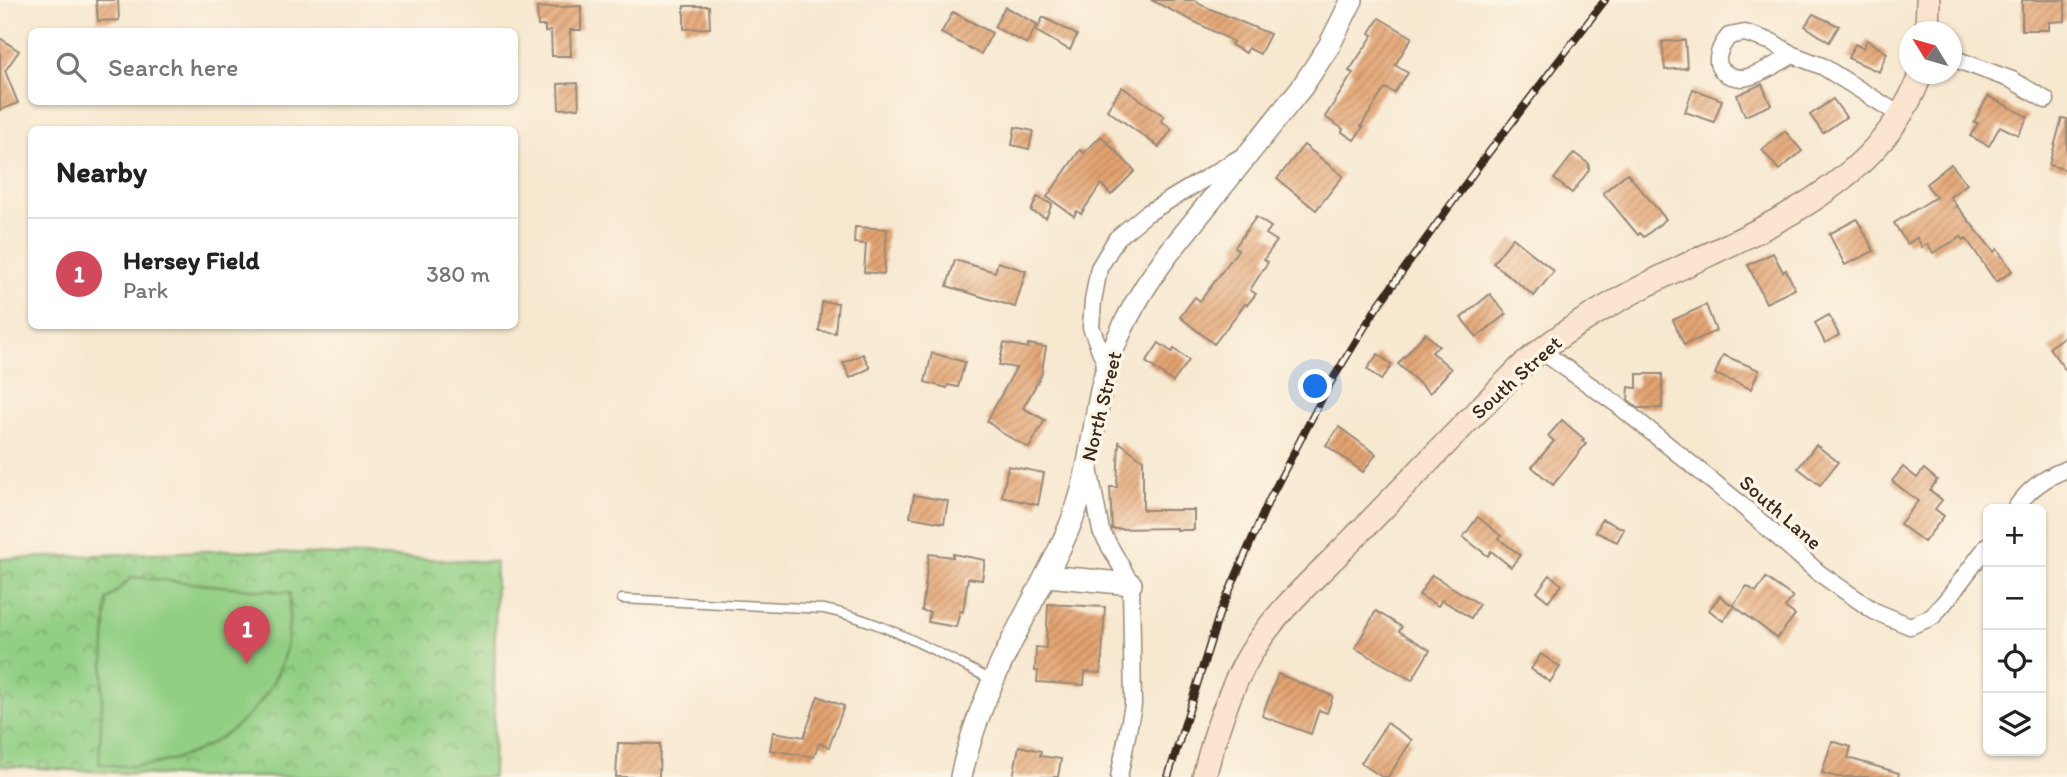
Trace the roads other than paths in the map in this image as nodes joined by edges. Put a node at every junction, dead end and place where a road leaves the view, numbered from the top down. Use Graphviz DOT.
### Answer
graph roads {
  1 [pos="1352,0"];
  2 [pos="1928,0"];
  3 [pos="1927,21"];
  4 [pos="1793,55"];
  5 [pos="1962,62"];
  6 [pos="1916,84"];
  7 [pos="2046,100"];
  8 [pos="1900,115"];
  9 [pos="1246,154"];
  10 [pos="1540,350"];
  11 [pos="1107,369"];
  12 [pos="1088,458"];
  13 [pos="2067,469"];
  14 [pos="2018,504"];
  15 [pos="1983,551"];
  16 [pos="1046,576"];
  17 [pos="1131,584"];
  18 [pos="622,599"];
  19 [pos="992,680"];
  20 [pos="961,777"];
  21 [pos="1119,777"];
  22 [pos="1204,777"];
  1 -- 9 [label="street, North Street"];
  2 -- 3 [label="main road"];
  4 -- 8 [label="street"];
  5 -- 7 [label="street"];
  6 -- 8 [label="main road, South Street"];
  8 -- 10 [label="main road, South Street"];
  9 -- 11 [label="street, North Street"];
  9 -- 11 [label="street"];
  10 -- 15 [label="street, South Lane"];
  10 -- 22 [label="main road, South Street"];
  11 -- 12 [label="street, North Street"];
  12 -- 16 [label="street, North Street"];
  12 -- 17 [label="street"];
  13 -- 14 [label="street"];
  16 -- 17 [label="street"];
  16 -- 19 [label="street, North Street"];
  17 -- 21 [label="street"];
  18 -- 19 [label="lane"];
  19 -- 20 [label="street, North Street"];
}
